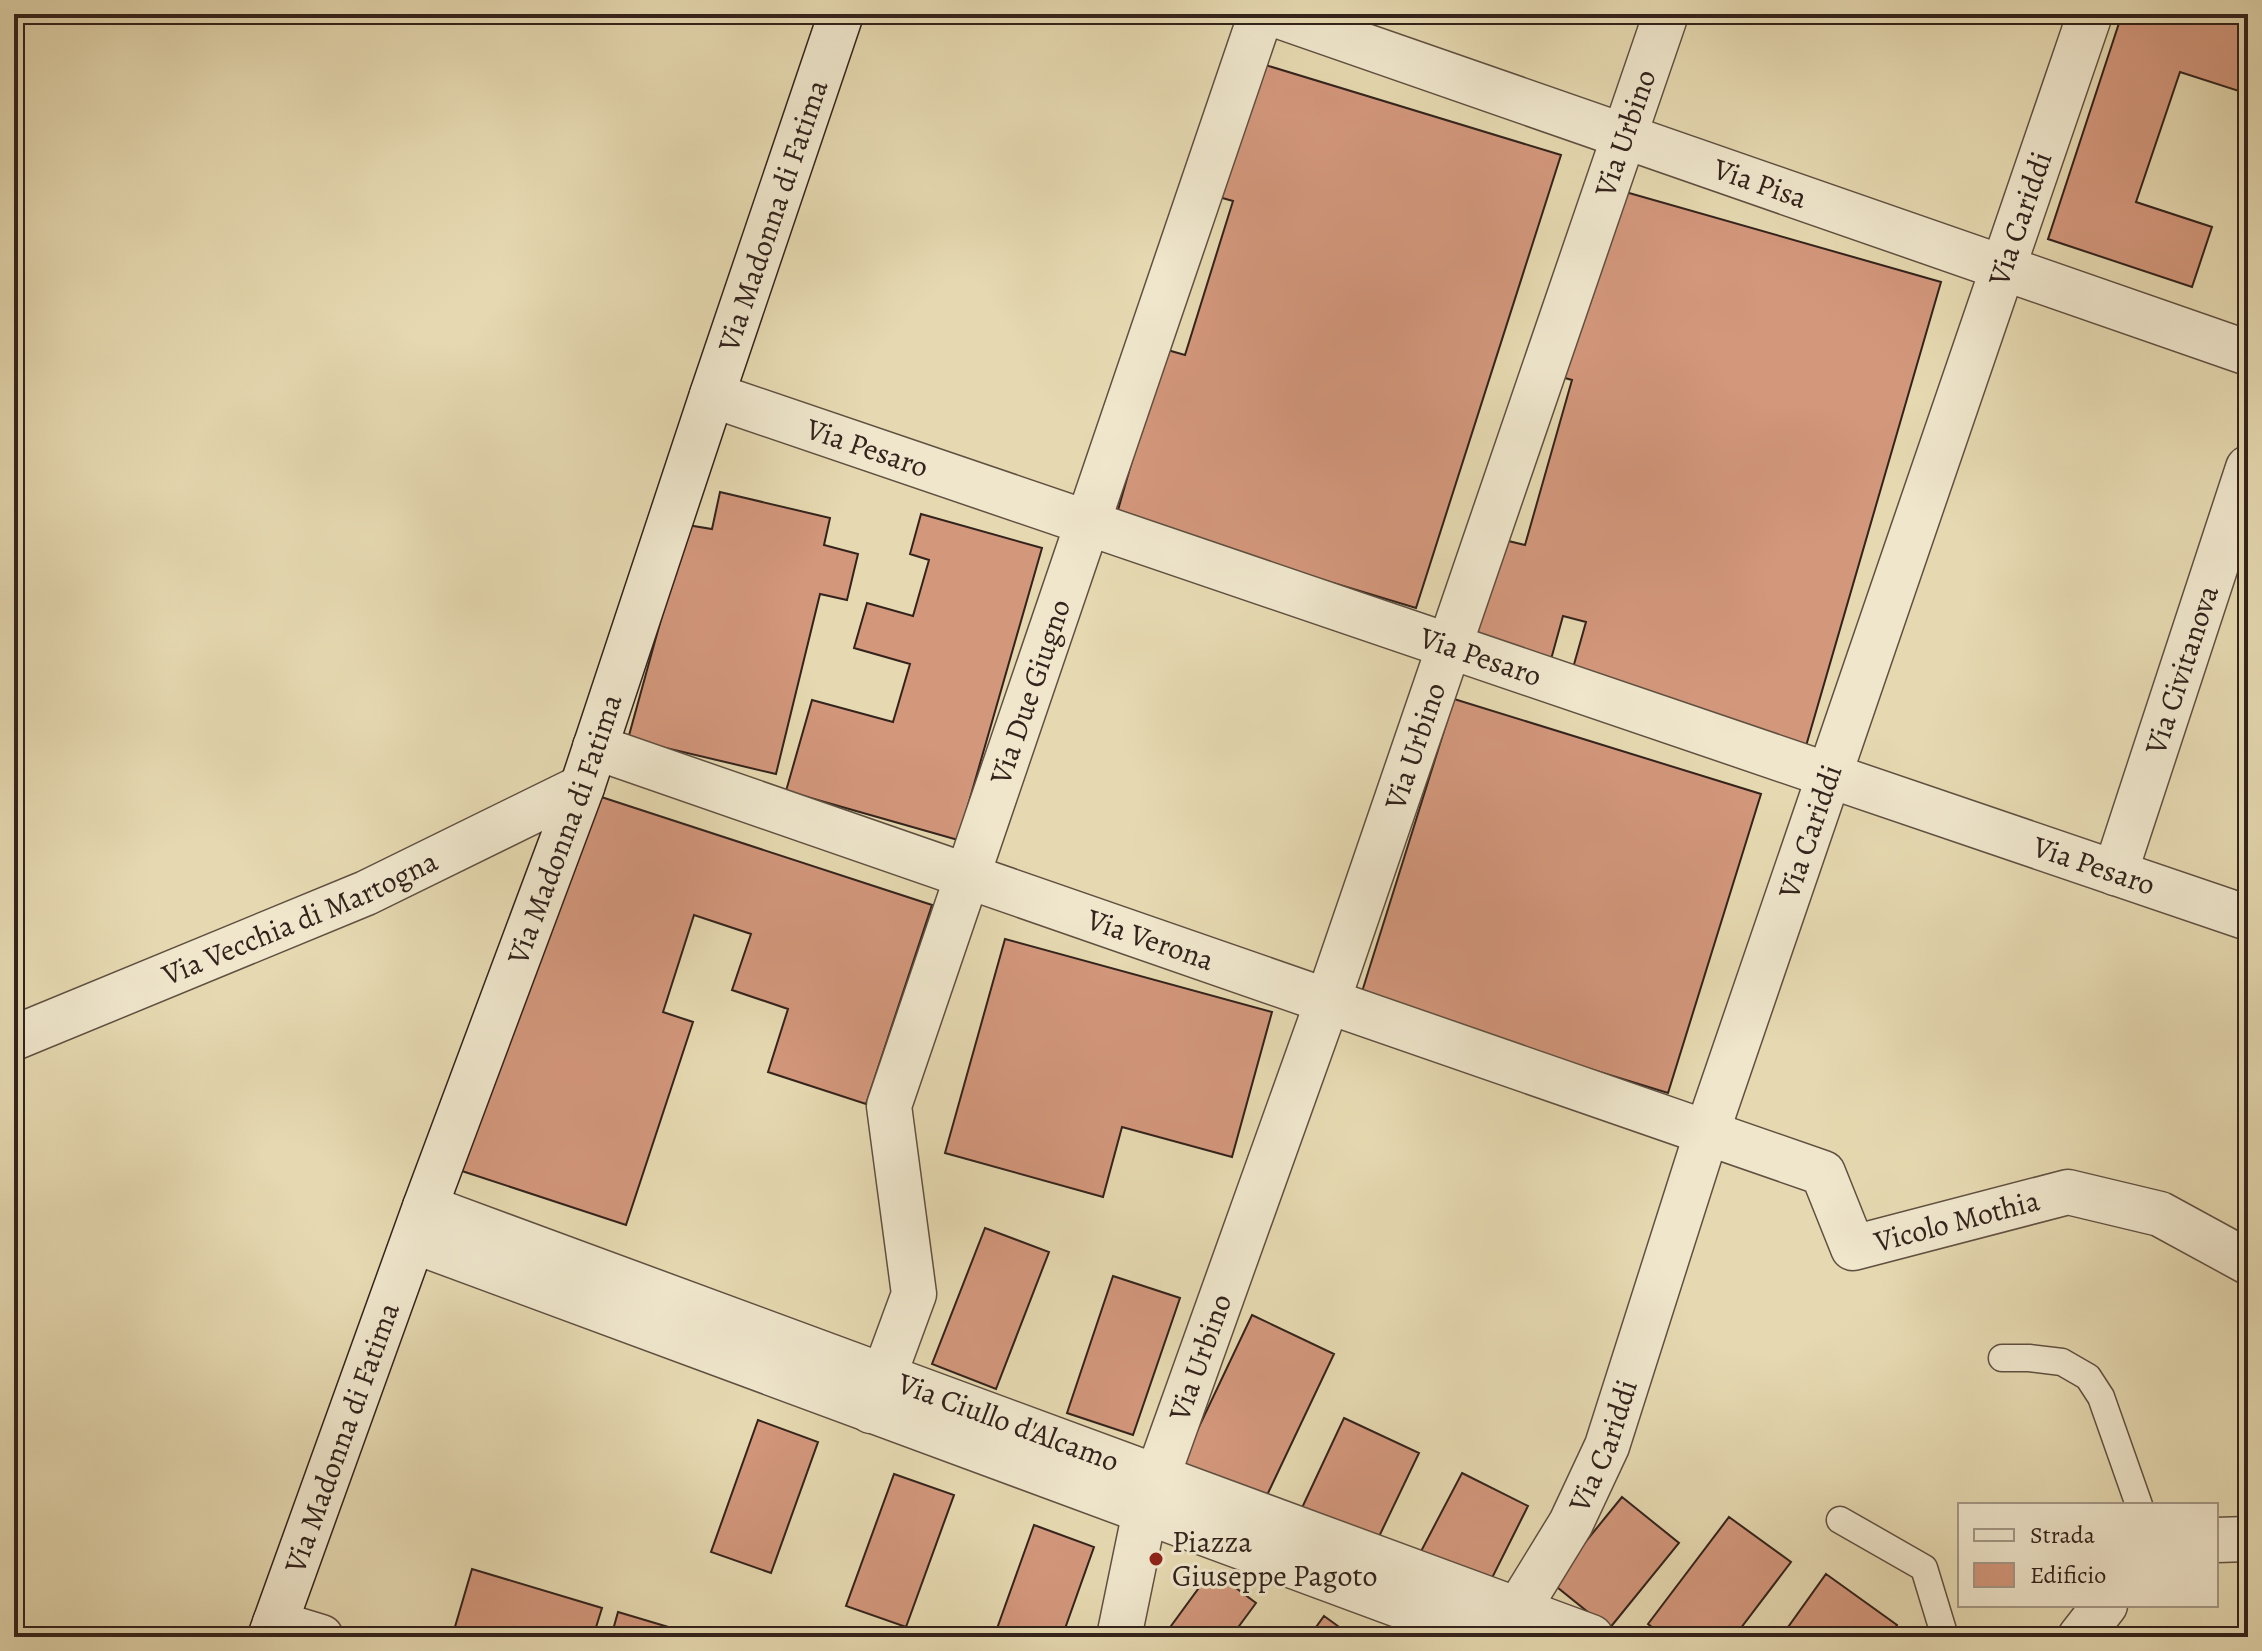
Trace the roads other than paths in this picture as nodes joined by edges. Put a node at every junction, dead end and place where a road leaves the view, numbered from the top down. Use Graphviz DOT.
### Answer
graph roads {
  1 [pos="841,14"];
  2 [pos="1261,14"];
  3 [pos="1273,14"];
  4 [pos="1666,14"];
  5 [pos="2090,14"];
  6 [pos="1624,136"];
  7 [pos="2003,267"];
  8 [pos="2248,353"];
  9 [pos="712,395"];
  10 [pos="2248,468"];
  11 [pos="1088,523"];
  12 [pos="1449,646"];
  13 [pos="588,767"];
  14 [pos="1828,775"];
  15 [pos="2115,873"];
  16 [pos="969,875"];
  17 [pos="2248,918"];
  18 [pos="1328,1000"];
  19 [pos="14,1038"];
  20 [pos="1707,1132"];
  21 [pos="419,1224"];
  22 [pos="2248,1262"];
  23 [pos="2002,1358"];
  24 [pos="878,1394"];
  25 [pos="1152,1494"];
  26 [pos="2138,1503"];
  27 [pos="1840,1520"];
  28 [pos="2248,1539"];
  29 [pos="2218,1540"];
  30 [pos="2103,1607"];
  31 [pos="1510,1624"];
  32 [pos="273,1630"];
  33 [pos="321,1637"];
  34 [pos="1119,1637"];
  35 [pos="1485,1637"];
  36 [pos="1591,1637"];
  37 [pos="1945,1637"];
  38 [pos="2080,1637"];
  1 -- 9 [label="street, Via Madonna di Fatima"];
  2 -- 11 [label="street, Via Due Giugno"];
  3 -- 6 [label="street, Via Pisa"];
  4 -- 6 [label="street, Via Urbino"];
  5 -- 7 [label="street, Via Cariddi"];
  6 -- 7 [label="street, Via Pisa"];
  6 -- 12 [label="street, Via Urbino"];
  7 -- 8 [label="street, Via Pisa"];
  7 -- 14 [label="street, Via Cariddi"];
  9 -- 11 [label="street, Via Pesaro"];
  9 -- 13 [label="street, Via Madonna di Fatima"];
  10 -- 15 [label="street, Via Civitanova"];
  11 -- 12 [label="street, Via Pesaro"];
  11 -- 16 [label="street, Via Due Giugno"];
  12 -- 14 [label="street, Via Pesaro"];
  12 -- 18 [label="street, Via Urbino"];
  13 -- 16 [label="street, Via Verona"];
  13 -- 19 [label="street, Via Vecchia di Martogna"];
  13 -- 21 [label="street, Via Madonna di Fatima"];
  14 -- 15 [label="street, Via Pesaro"];
  14 -- 20 [label="street, Via Cariddi"];
  15 -- 17 [label="street, Via Pesaro"];
  16 -- 18 [label="street, Via Verona"];
  16 -- 24 [label="street, Via Due Giugno"];
  18 -- 20 [label="street, Via Verona"];
  18 -- 25 [label="street, Via Urbino"];
  20 -- 22 [label="street, Vicolo Mothia"];
  20 -- 31 [label="street, Via Cariddi"];
  21 -- 24 [label="street, Via Ciullo d'Alcamo"];
  21 -- 32 [label="street, Via Madonna di Fatima"];
  23 -- 26 [label="lane"];
  24 -- 25 [label="street, Via Ciullo d'Alcamo"];
  25 -- 31 [label="street, Via Ciullo d'Alcamo"];
  25 -- 34 [label="street, Via Urbino"];
  25 -- 35 [label="street, Via Ciullo d'Alcamo"];
  27 -- 37 [label="lane"];
  28 -- 29 [label="street"];
  30 -- 38 [label="street"];
  31 -- 36 [label="street, Via Ciullo d'Alcamo"];
  32 -- 33 [label="street"];
}
